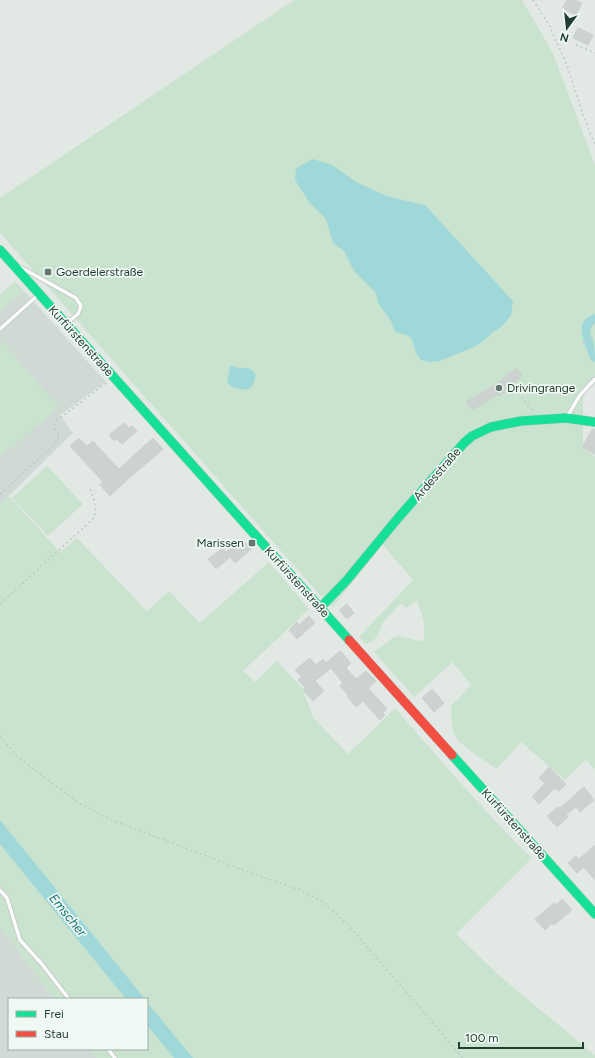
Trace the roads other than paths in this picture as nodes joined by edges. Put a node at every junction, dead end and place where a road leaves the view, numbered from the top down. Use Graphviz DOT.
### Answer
graph roads {
  1 [pos="0,250"];
  2 [pos="11,262"];
  3 [pos="39,294"];
  4 [pos="66,324"];
  5 [pos="0,329"];
  6 [pos="595,379"];
  7 [pos="566,418"];
  8 [pos="595,422"];
  9 [pos="320,608"];
  10 [pos="0,890"];
  11 [pos="595,914"];
  12 [pos="68,998"];
  13 [pos="109,1050"];
  14 [pos="115,1058"];
  1 -- 2 [label="main road, Kurfürstenstraße"];
  2 -- 3 [label="main road, Kurfürstenstraße"];
  2 -- 4 [label="lane"];
  3 -- 4 [label="main road, Kurfürstenstraße"];
  3 -- 5 [label="lane"];
  4 -- 9 [label="main road, Kurfürstenstraße"];
  6 -- 7 [label="lane"];
  7 -- 8 [label="main road, Ardesstraße"];
  7 -- 9 [label="main road, Ardesstraße"];
  9 -- 11 [label="main road, Kurfürstenstraße"];
  10 -- 12 [label="lane"];
  13 -- 14 [label="lane"];
}
